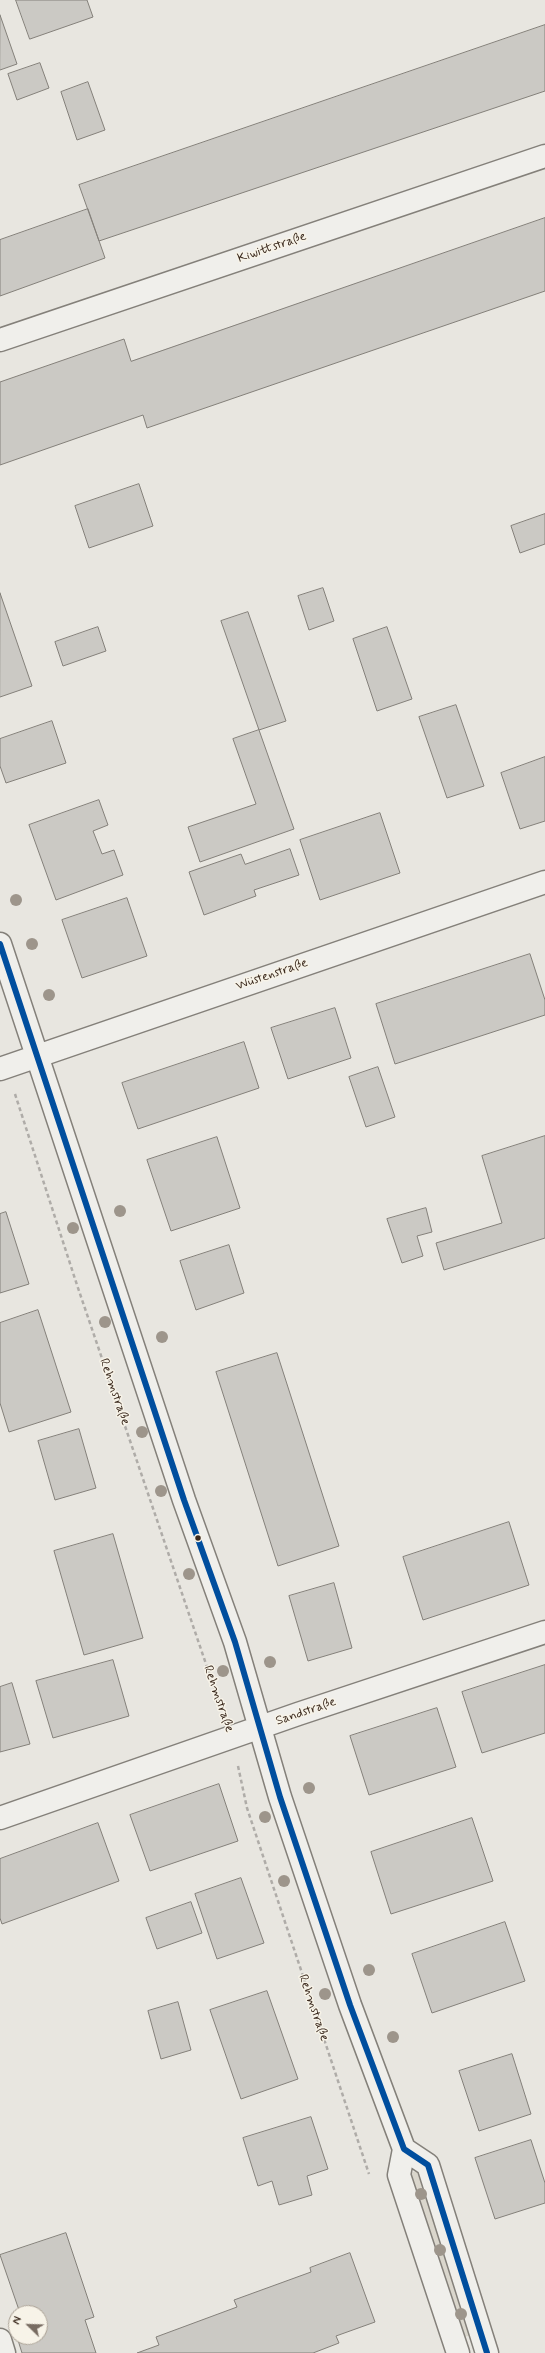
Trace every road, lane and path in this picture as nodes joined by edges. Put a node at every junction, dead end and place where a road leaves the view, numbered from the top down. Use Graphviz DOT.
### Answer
graph roads {
  1 [pos="545,156"];
  2 [pos="0,340"];
  3 [pos="545,882"];
  4 [pos="0,944"];
  5 [pos="37,1056"];
  6 [pos="3,1068"];
  7 [pos="545,1632"];
  8 [pos="260,1728"];
  9 [pos="231,1738"];
  10 [pos="0,1818"];
  11 [pos="404,2149"];
  12 [pos="369,2175"];
  13 [pos="0,2340"];
  14 [pos="4,2353"];
  15 [pos="458,2353"];
  16 [pos="487,2353"];
  1 -- 2 [label="street, Kiwittstraße"];
  3 -- 5 [label="street, Wüstenstraße"];
  4 -- 5 [label="street"];
  5 -- 6 [label="street, Wüstenstraße"];
  5 -- 8 [label="street"];
  6 -- 9 [label="path, Rehmstraße"];
  7 -- 8 [label="street, Sandstraße"];
  8 -- 9 [label="street, Sandstraße"];
  8 -- 11 [label="street"];
  9 -- 10 [label="street, Sandstraße"];
  9 -- 12 [label="path, Rehmstraße"];
  11 -- 15 [label="street"];
  11 -- 16 [label="street"];
  13 -- 14 [label="street"];
}
